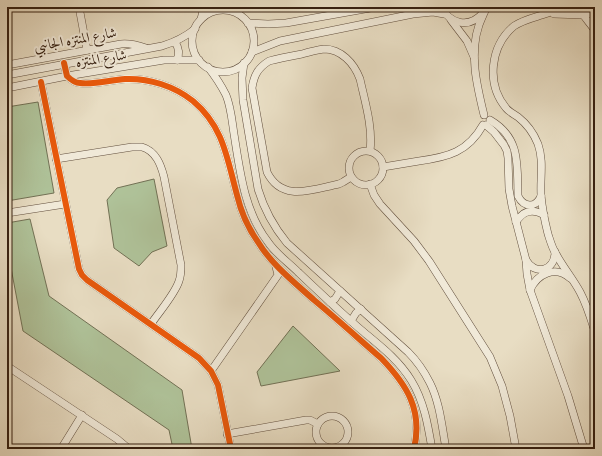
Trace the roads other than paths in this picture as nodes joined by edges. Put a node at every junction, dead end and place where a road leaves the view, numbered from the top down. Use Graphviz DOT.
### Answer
graph roads {
  1 [pos="79,7"];
  2 [pos="204,7"];
  3 [pos="376,7"];
  4 [pos="568,7"];
  5 [pos="581,7"];
  6 [pos="232,9"];
  7 [pos="486,9"];
  8 [pos="595,12"];
  9 [pos="445,13"];
  10 [pos="544,14"];
  11 [pos="583,15"];
  12 [pos="201,19"];
  13 [pos="248,22"];
  14 [pos="595,27"];
  15 [pos="194,29"];
  16 [pos="175,42"];
  17 [pos="146,48"];
  18 [pos="87,50"];
  19 [pos="252,52"];
  20 [pos="474,59"];
  21 [pos="177,60"];
  22 [pos="199,60"];
  23 [pos="244,63"];
  24 [pos="64,64"];
  25 [pos="7,65"];
  26 [pos="208,68"];
  27 [pos="7,74"];
  28 [pos="67,76"];
  29 [pos="41,82"];
  30 [pos="7,88"];
  31 [pos="486,123"];
  32 [pos="370,151"];
  33 [pos="56,159"];
  34 [pos="383,166"];
  35 [pos="241,176"];
  36 [pos="351,177"];
  37 [pos="233,178"];
  38 [pos="370,184"];
  39 [pos="541,195"];
  40 [pos="65,204"];
  41 [pos="530,208"];
  42 [pos="7,213"];
  43 [pos="544,215"];
  44 [pos="516,222"];
  45 [pos="554,252"];
  46 [pos="279,255"];
  47 [pos="526,260"];
  48 [pos="275,264"];
  49 [pos="545,271"];
  50 [pos="298,272"];
  51 [pos="278,275"];
  52 [pos="287,276"];
  53 [pos="573,281"];
  54 [pos="530,290"];
  55 [pos="340,291"];
  56 [pos="330,302"];
  57 [pos="362,309"];
  58 [pos="351,321"];
  59 [pos="151,324"];
  60 [pos="595,332"];
  61 [pos="7,366"];
  62 [pos="16,371"];
  63 [pos="211,371"];
  64 [pos="7,372"];
  65 [pos="412,381"];
  66 [pos="404,386"];
  67 [pos="82,415"];
  68 [pos="318,424"];
  69 [pos="227,434"];
  70 [pos="61,449"];
  71 [pos="129,449"];
  72 [pos="231,449"];
  73 [pos="414,449"];
  74 [pos="432,449"];
  75 [pos="446,449"];
  76 [pos="516,449"];
  77 [pos="584,449"];
  1 -- 18 [label="street"];
  2 -- 12 [label="street"];
  3 -- 13 [label="street"];
  4 -- 10 [label="street"];
  5 -- 11 [label="street"];
  6 -- 12 [label="street"];
  6 -- 13 [label="street"];
  7 -- 9 [label="street"];
  7 -- 20 [label="street"];
  8 -- 11 [label="street"];
  9 -- 19 [label="street"];
  9 -- 20 [label="street"];
  10 -- 11 [label="street"];
  10 -- 39 [label="street"];
  11 -- 14 [label="street"];
  12 -- 15 [label="street"];
  13 -- 19 [label="street"];
  15 -- 16 [label="street, شارع المنتزه"];
  15 -- 22 [label="street"];
  16 -- 17 [label="street, شارع المنتزه"];
  16 -- 21 [label="street"];
  17 -- 18 [label="street, شارع المنتزه الجانبي"];
  17 -- 24 [label="street, شارع المنتزه"];
  18 -- 25 [label="street, شارع المنتزه الجانبي"];
  19 -- 23 [label="street"];
  20 -- 31 [label="street"];
  21 -- 22 [label="street, شارع المنتزه"];
  21 -- 28 [label="street, شارع المنتزه"];
  22 -- 26 [label="street"];
  23 -- 26 [label="street"];
  23 -- 55 [label="street"];
  24 -- 27 [label="street, شارع المنتزه"];
  24 -- 28 [label="street"];
  26 -- 35 [label="street"];
  28 -- 29 [label="street, شارع المنتزه"];
  28 -- 37 [label="street"];
  29 -- 30 [label="street, شارع المنتزه"];
  29 -- 33 [label="street"];
  31 -- 34 [label="street"];
  31 -- 41 [label="street"];
  31 -- 44 [label="street"];
  32 -- 34 [label="street"];
  32 -- 36 [label="street"];
  32 -- 36 [label="street"];
  33 -- 40 [label="street"];
  33 -- 59 [label="street"];
  34 -- 38 [label="street"];
  35 -- 37 [label="street"];
  35 -- 46 [label="street"];
  36 -- 38 [label="street"];
  37 -- 48 [label="street"];
  38 -- 76 [label="street"];
  39 -- 41 [label="street"];
  39 -- 43 [label="street"];
  40 -- 42 [label="street"];
  40 -- 59 [label="street"];
  41 -- 43 [label="street"];
  41 -- 44 [label="street"];
  43 -- 45 [label="street"];
  44 -- 47 [label="street"];
  45 -- 49 [label="street"];
  45 -- 53 [label="street"];
  46 -- 48 [label="street"];
  46 -- 50 [label="street"];
  47 -- 49 [label="street"];
  47 -- 54 [label="street"];
  48 -- 51 [label="street"];
  48 -- 52 [label="street"];
  49 -- 53 [label="street"];
  49 -- 54 [label="street"];
  50 -- 52 [label="street"];
  50 -- 56 [label="street"];
  51 -- 52 [label="street"];
  51 -- 63 [label="street"];
  52 -- 66 [label="street"];
  53 -- 60 [label="street"];
  54 -- 77 [label="street"];
  55 -- 56 [label="street"];
  55 -- 57 [label="street"];
  56 -- 58 [label="street"];
  57 -- 58 [label="street"];
  57 -- 75 [label="street"];
  58 -- 65 [label="street"];
  59 -- 63 [label="street"];
  61 -- 62 [label="street"];
  62 -- 64 [label="street"];
  62 -- 67 [label="street"];
  63 -- 69 [label="street"];
  65 -- 66 [label="street"];
  65 -- 74 [label="street"];
  66 -- 73 [label="street"];
  67 -- 70 [label="street"];
  67 -- 71 [label="street"];
  68 -- 68 [label="street"];
  68 -- 69 [label="street"];
  69 -- 72 [label="street"];
}
